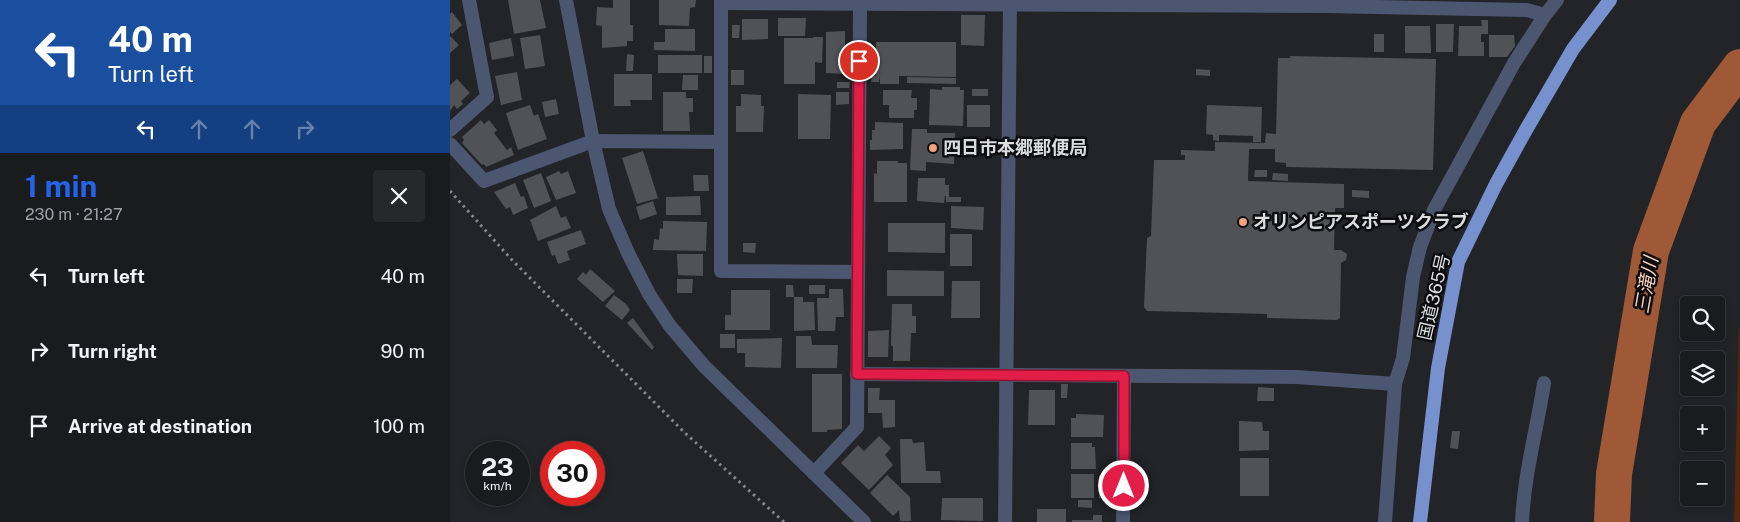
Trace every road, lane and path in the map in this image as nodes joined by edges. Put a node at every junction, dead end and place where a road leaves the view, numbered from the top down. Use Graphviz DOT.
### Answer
graph roads {
  1 [pos="469,0"];
  2 [pos="566,0"];
  3 [pos="1557,0"];
  4 [pos="1610,0"];
  5 [pos="721,2"];
  6 [pos="1010,3"];
  7 [pos="1325,3"];
  8 [pos="860,4"];
  9 [pos="1545,15"];
  10 [pos="450,130"];
  11 [pos="593,142"];
  12 [pos="721,142"];
  13 [pos="450,144"];
  14 [pos="450,191"];
  15 [pos="858,272"];
  16 [pos="857,374"];
  17 [pos="1007,374"];
  18 [pos="1124,376"];
  19 [pos="1544,383"];
  20 [pos="1395,384"];
  21 [pos="814,473"];
  22 [pos="784,522"];
  23 [pos="864,522"];
  24 [pos="1005,522"];
  25 [pos="1123,522"];
  26 [pos="1385,522"];
  27 [pos="1420,522"];
  28 [pos="1522,522"];
  1 -- 10 [label="street"];
  2 -- 11 [label="street"];
  3 -- 9 [label="street"];
  4 -- 27 [label="highway, 国道365号"];
  5 -- 8 [label="street"];
  5 -- 12 [label="street"];
  6 -- 7 [label="street"];
  6 -- 8 [label="street"];
  6 -- 17 [label="street"];
  7 -- 9 [label="street"];
  8 -- 15 [label="street"];
  9 -- 20 [label="street"];
  11 -- 12 [label="street"];
  11 -- 13 [label="street"];
  11 -- 21 [label="street"];
  12 -- 15 [label="street"];
  14 -- 22 [label="path"];
  15 -- 16 [label="street"];
  16 -- 17 [label="street"];
  16 -- 21 [label="street"];
  17 -- 18 [label="street"];
  17 -- 24 [label="street"];
  18 -- 20 [label="street"];
  18 -- 25 [label="street"];
  19 -- 28 [label="street"];
  20 -- 26 [label="street"];
  21 -- 23 [label="street"];
}
